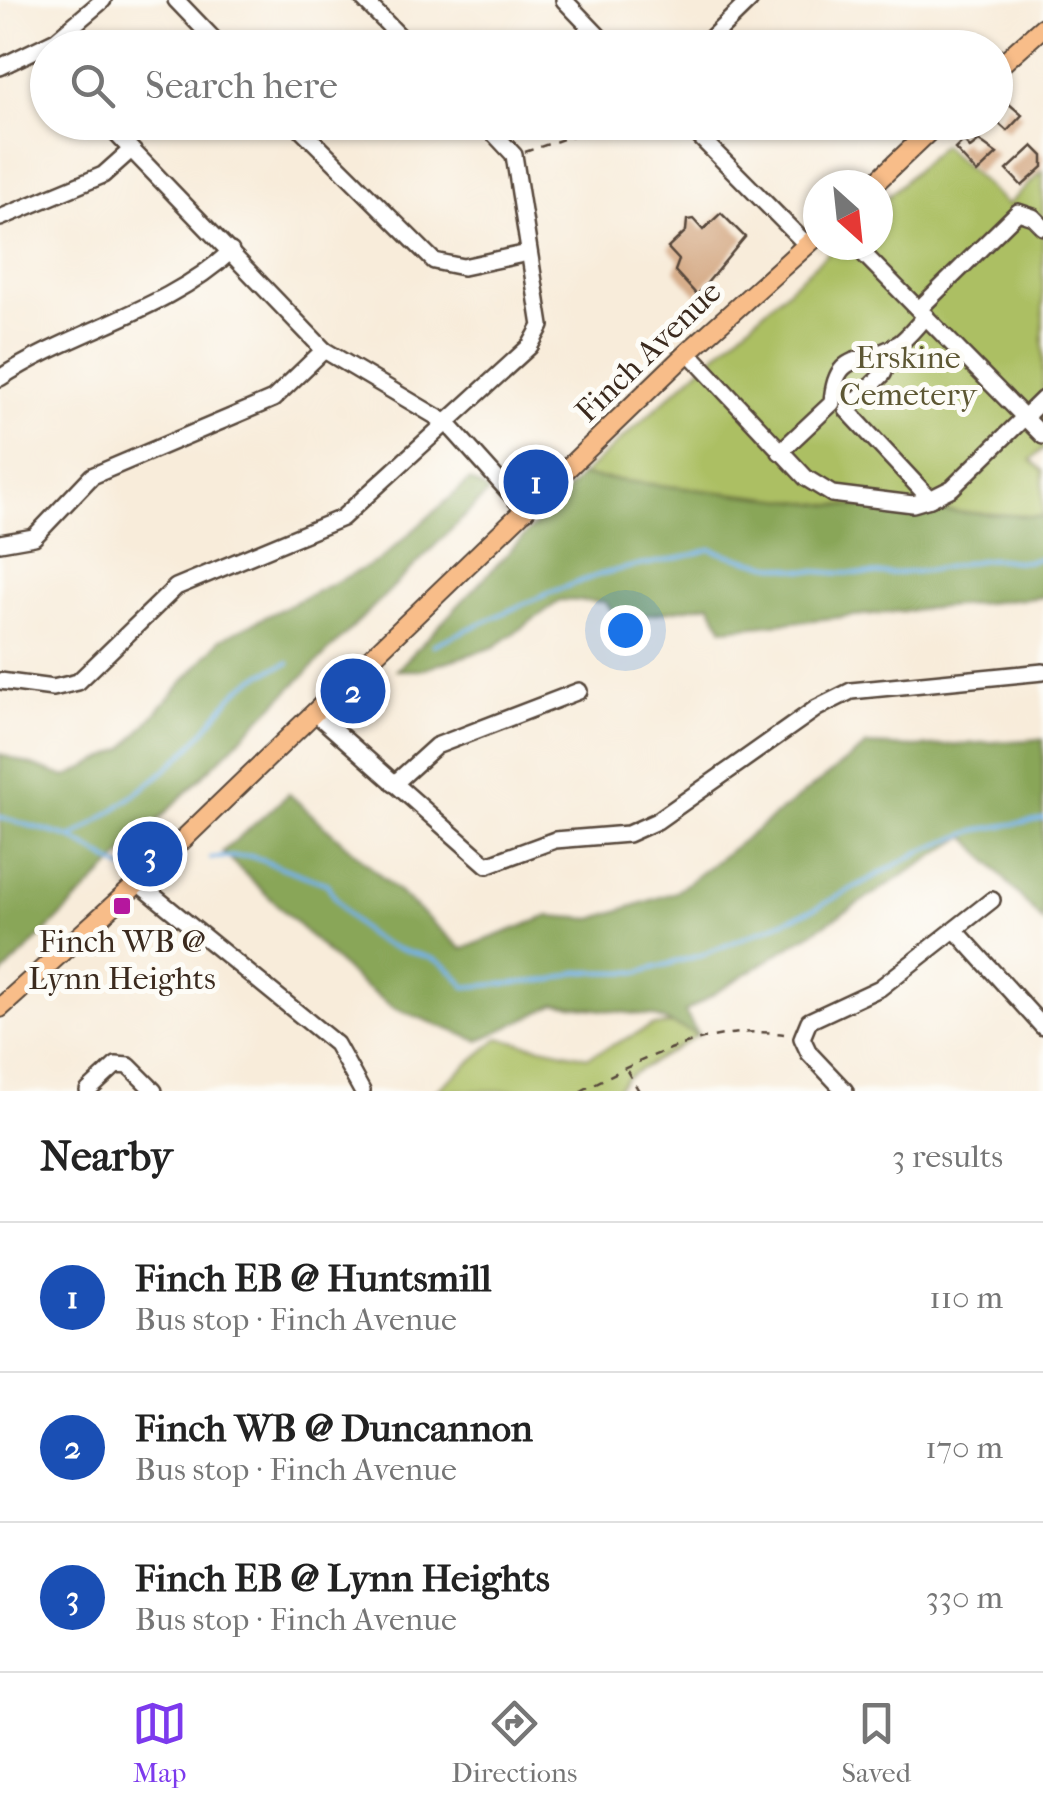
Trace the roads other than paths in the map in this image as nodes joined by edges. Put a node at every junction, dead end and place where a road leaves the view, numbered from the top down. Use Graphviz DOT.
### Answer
graph roads {
  1 [pos="103,0"];
  2 [pos="176,0"];
  3 [pos="364,0"];
  4 [pos="564,0"];
  5 [pos="750,0"];
  6 [pos="1043,27"];
  7 [pos="72,30"];
  8 [pos="205,30"];
  9 [pos="393,30"];
  10 [pos="593,30"];
  11 [pos="719,30"];
  12 [pos="1013,54"];
  13 [pos="30,55"];
  14 [pos="0,67"];
  15 [pos="122,140"];
  16 [pos="312,140"];
  17 [pos="500,140"];
  18 [pos="705,140"];
  19 [pos="920,140"];
  20 [pos="131,150"];
  21 [pos="889,170"];
  22 [pos="0,218"];
  23 [pos="1043,227"];
  24 [pos="803,231"];
  25 [pos="803,247"];
  26 [pos="231,251"];
  27 [pos="528,253"];
  28 [pos="870,260"];
  29 [pos="922,312"];
  30 [pos="896,346"];
  31 [pos="324,350"];
  32 [pos="688,352"];
  33 [pos="0,378"];
  34 [pos="1043,398"];
  35 [pos="840,407"];
  36 [pos="1024,416"];
  37 [pos="446,423"];
  38 [pos="1043,436"];
  39 [pos="780,452"];
  40 [pos="930,498"];
  41 [pos="526,511"];
  42 [pos="0,543"];
  43 [pos="1043,672"];
  44 [pos="0,681"];
  45 [pos="579,691"];
  46 [pos="315,713"];
  47 [pos="394,784"];
  48 [pos="138,883"];
  49 [pos="992,900"];
  50 [pos="957,932"];
  51 [pos="0,1008"];
  52 [pos="1043,1027"];
  53 [pos="88,1091"];
  54 [pos="154,1091"];
  55 [pos="362,1091"];
  56 [pos="845,1091"];
  1 -- 7 [label="street"];
  2 -- 8 [label="street"];
  3 -- 9 [label="street"];
  4 -- 10 [label="street"];
  5 -- 11 [label="street"];
  6 -- 12 [label="main road"];
  13 -- 14 [label="street"];
  15 -- 20 [label="street"];
  16 -- 27 [label="street"];
  17 -- 27 [label="street"];
  18 -- 24 [label="street"];
  19 -- 21 [label="main road"];
  20 -- 22 [label="street"];
  20 -- 26 [label="street"];
  23 -- 29 [label="street"];
  25 -- 32 [label="main road, Finch Avenue"];
  26 -- 31 [label="street"];
  26 -- 33 [label="street"];
  27 -- 37 [label="street"];
  28 -- 29 [label="street"];
  29 -- 30 [label="street"];
  29 -- 36 [label="street"];
  30 -- 35 [label="street"];
  30 -- 35 [label="street"];
  31 -- 37 [label="street"];
  31 -- 42 [label="street"];
  32 -- 39 [label="street"];
  32 -- 41 [label="main road, Finch Avenue"];
  34 -- 36 [label="street"];
  35 -- 39 [label="street"];
  35 -- 40 [label="street"];
  36 -- 38 [label="street"];
  36 -- 40 [label="street"];
  37 -- 41 [label="street"];
  37 -- 44 [label="street"];
  39 -- 40 [label="street"];
  41 -- 46 [label="main road, Finch Avenue"];
  43 -- 47 [label="street"];
  45 -- 47 [label="street"];
  46 -- 47 [label="street"];
  46 -- 48 [label="main road, Finch Avenue"];
  48 -- 51 [label="main road, Finch Avenue"];
  48 -- 55 [label="street"];
  49 -- 50 [label="street"];
  50 -- 52 [label="street"];
  50 -- 56 [label="street"];
  53 -- 54 [label="street"];
}
